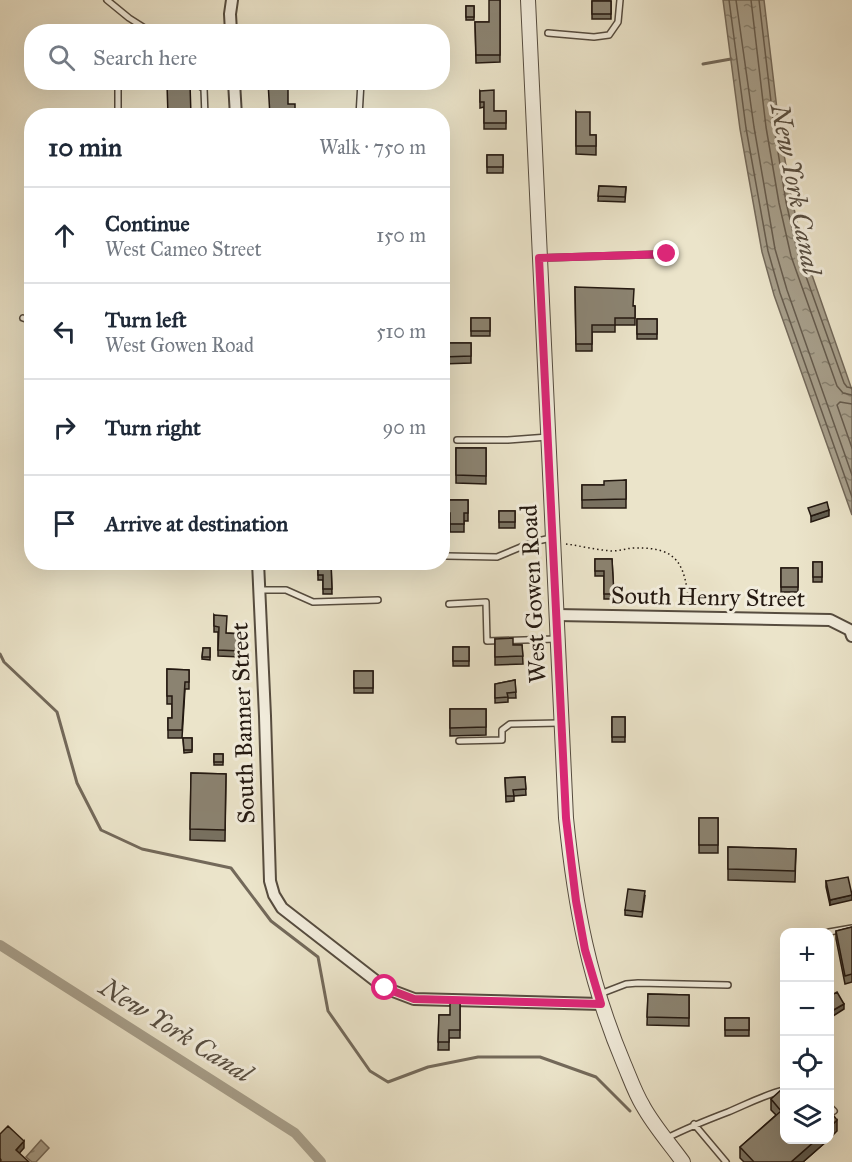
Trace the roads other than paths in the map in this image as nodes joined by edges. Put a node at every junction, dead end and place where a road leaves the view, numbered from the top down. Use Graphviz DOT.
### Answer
graph roads {
  1 [pos="107,0"];
  2 [pos="232,0"];
  3 [pos="528,0"];
  4 [pos="620,0"];
  5 [pos="138,24"];
  6 [pos="231,24"];
  7 [pos="548,33"];
  8 [pos="118,90"];
  9 [pos="204,90"];
  10 [pos="234,90"];
  11 [pos="361,90"];
  12 [pos="118,108"];
  13 [pos="205,108"];
  14 [pos="236,108"];
  15 [pos="359,108"];
  16 [pos="667,254"];
  17 [pos="539,258"];
  18 [pos="548,437"];
  19 [pos="457,440"];
  20 [pos="553,540"];
  21 [pos="450,556"];
  22 [pos="258,570"];
  23 [pos="259,590"];
  24 [pos="378,600"];
  25 [pos="449,604"];
  26 [pos="556,615"];
  27 [pos="852,636"];
  28 [pos="557,639"];
  29 [pos="561,723"];
  30 [pos="459,741"];
  31 [pos="852,928"];
  32 [pos="834,932"];
  33 [pos="728,985"];
  34 [pos="600,999"];
  35 [pos="780,1091"];
  36 [pos="694,1124"];
  37 [pos="666,1139"];
  38 [pos="683,1162"];
  39 [pos="726,1162"];
  1 -- 5 [label="lane"];
  2 -- 6 [label="street"];
  3 -- 17 [label="street, West Gowen Road"];
  4 -- 7 [label="lane"];
  8 -- 12 [label="lane"];
  9 -- 13 [label="lane"];
  10 -- 14 [label="street"];
  11 -- 15 [label="lane"];
  16 -- 17 [label="lane"];
  17 -- 18 [label="street, West Gowen Road"];
  18 -- 19 [label="lane"];
  18 -- 20 [label="street, West Gowen Road"];
  20 -- 21 [label="lane"];
  20 -- 26 [label="street, West Gowen Road"];
  22 -- 23 [label="street, South Banner Street"];
  23 -- 24 [label="lane"];
  23 -- 34 [label="street, South Banner Street"];
  25 -- 28 [label="lane"];
  26 -- 27 [label="street, South Henry Street"];
  26 -- 28 [label="street, West Gowen Road"];
  28 -- 29 [label="street, West Gowen Road"];
  29 -- 30 [label="lane"];
  29 -- 34 [label="street, West Gowen Road"];
  31 -- 32 [label="lane"];
  33 -- 34 [label="lane"];
  34 -- 37 [label="street, West Gowen Road"];
  35 -- 36 [label="lane"];
  36 -- 37 [label="lane"];
  36 -- 39 [label="lane"];
  37 -- 38 [label="street, West Gowen Road"];
}
